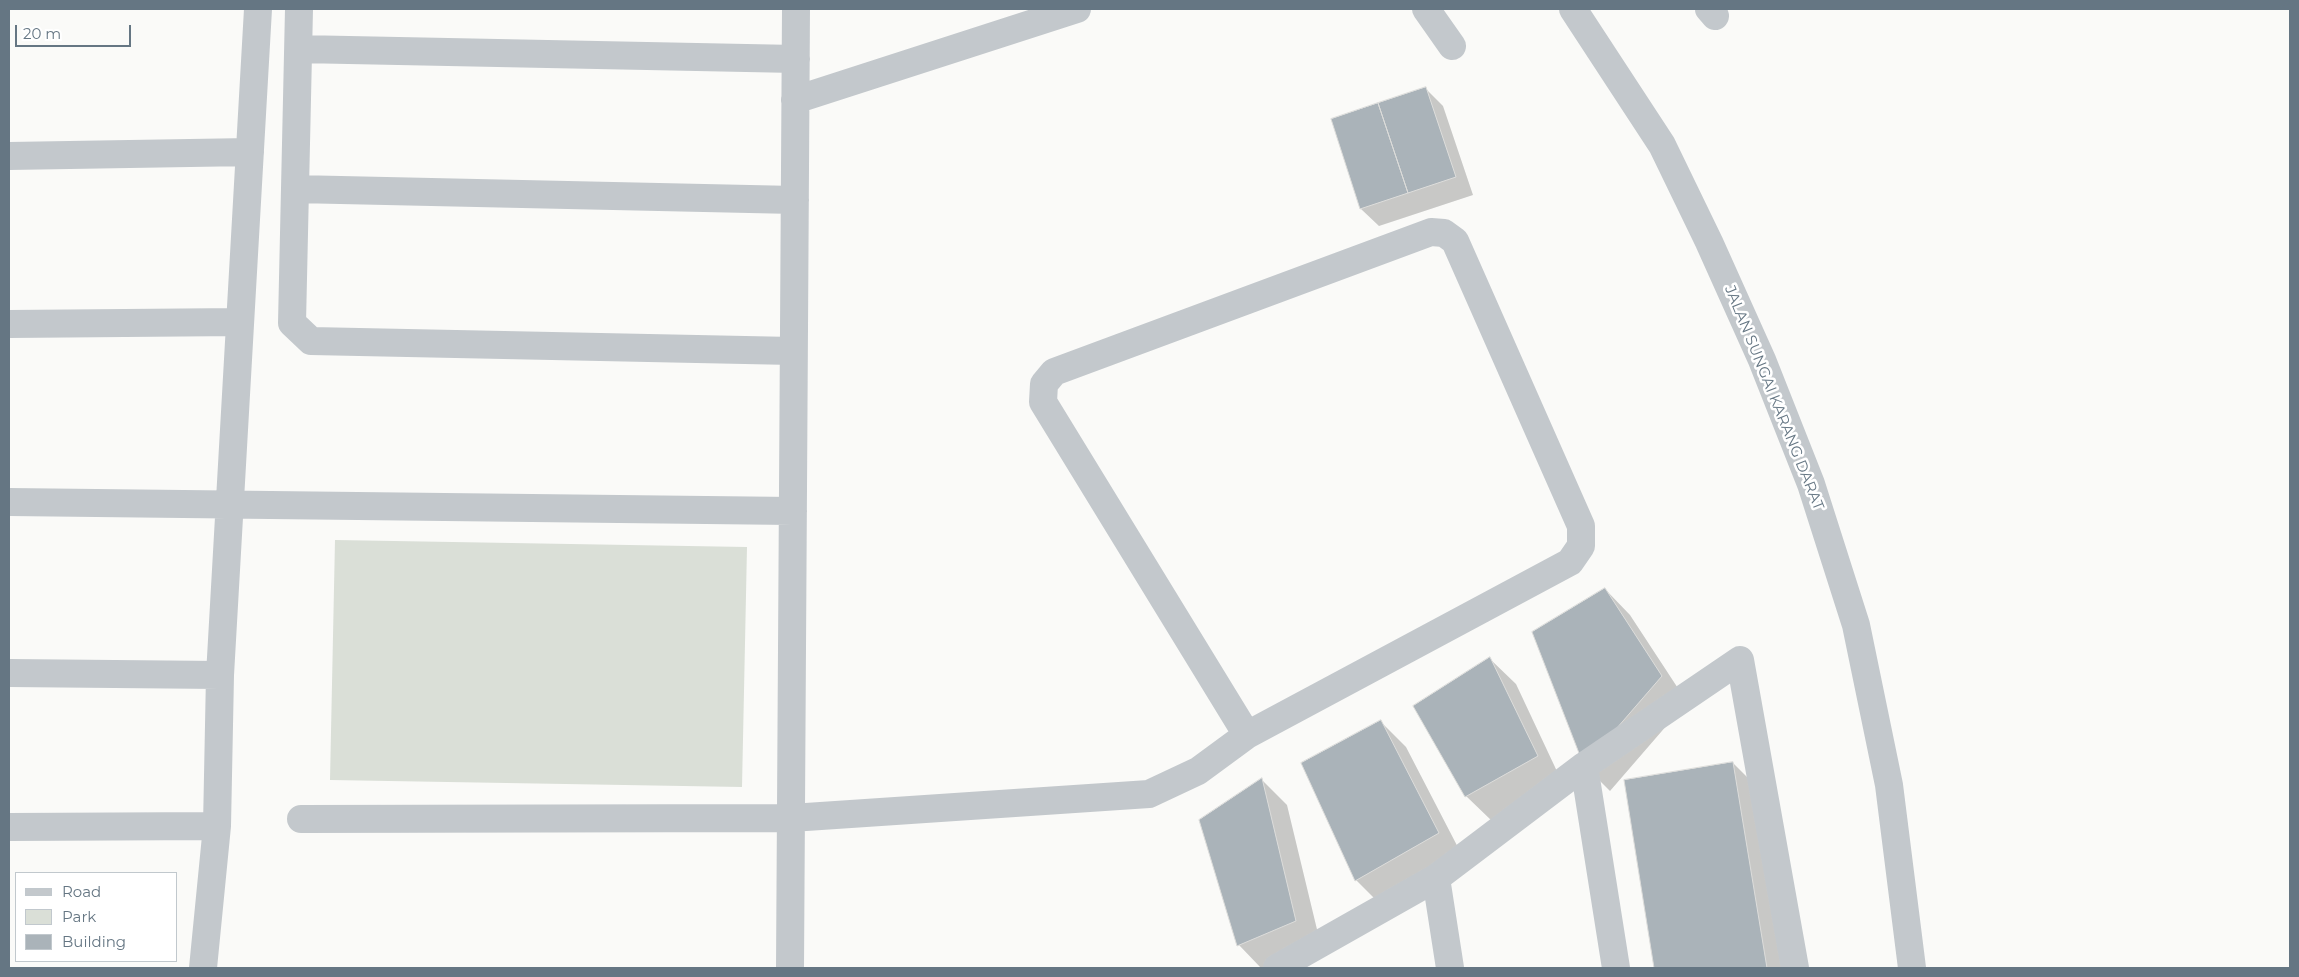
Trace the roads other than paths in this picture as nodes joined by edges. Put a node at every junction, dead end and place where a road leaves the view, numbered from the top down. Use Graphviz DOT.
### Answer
graph roads {
  1 [pos="258,9"];
  2 [pos="299,9"];
  3 [pos="796,9"];
  4 [pos="1077,9"];
  5 [pos="1426,9"];
  6 [pos="1573,9"];
  7 [pos="1452,46"];
  8 [pos="298,50"];
  9 [pos="796,59"];
  10 [pos="795,100"];
  11 [pos="250,152"];
  12 [pos="9,156"];
  13 [pos="295,189"];
  14 [pos="795,200"];
  15 [pos="240,322"];
  16 [pos="9,324"];
  17 [pos="793,351"];
  18 [pos="9,502"];
  19 [pos="230,504"];
  20 [pos="793,511"];
  21 [pos="9,673"];
  22 [pos="220,675"];
  23 [pos="1247,735"];
  24 [pos="1584,766"];
  25 [pos="791,818"];
  26 [pos="301,819"];
  27 [pos="217,826"];
  28 [pos="9,827"];
  29 [pos="1436,878"];
  30 [pos="203,968"];
  31 [pos="790,968"];
  32 [pos="1277,968"];
  33 [pos="1450,968"];
  34 [pos="1616,968"];
  35 [pos="1795,968"];
  36 [pos="1912,968"];
  1 -- 11 [label="street"];
  2 -- 8 [label="street"];
  3 -- 9 [label="street"];
  4 -- 10 [label="street"];
  5 -- 7 [label="street"];
  6 -- 36 [label="street, JALAN SUNGAI KARANG DARAT"];
  8 -- 9 [label="street"];
  8 -- 13 [label="street"];
  9 -- 10 [label="street"];
  10 -- 14 [label="street"];
  11 -- 12 [label="street"];
  11 -- 15 [label="street"];
  13 -- 14 [label="street"];
  13 -- 17 [label="street"];
  14 -- 17 [label="street"];
  15 -- 16 [label="street"];
  15 -- 19 [label="street"];
  17 -- 20 [label="street"];
  18 -- 19 [label="street"];
  19 -- 20 [label="street"];
  19 -- 22 [label="street"];
  20 -- 25 [label="street"];
  21 -- 22 [label="street"];
  22 -- 27 [label="street"];
  23 -- 23 [label="street"];
  23 -- 25 [label="street"];
  24 -- 29 [label="street"];
  24 -- 34 [label="street"];
  24 -- 35 [label="street"];
  25 -- 26 [label="street"];
  25 -- 31 [label="street"];
  27 -- 28 [label="street"];
  27 -- 30 [label="street"];
  29 -- 32 [label="street"];
  29 -- 33 [label="street"];
}
